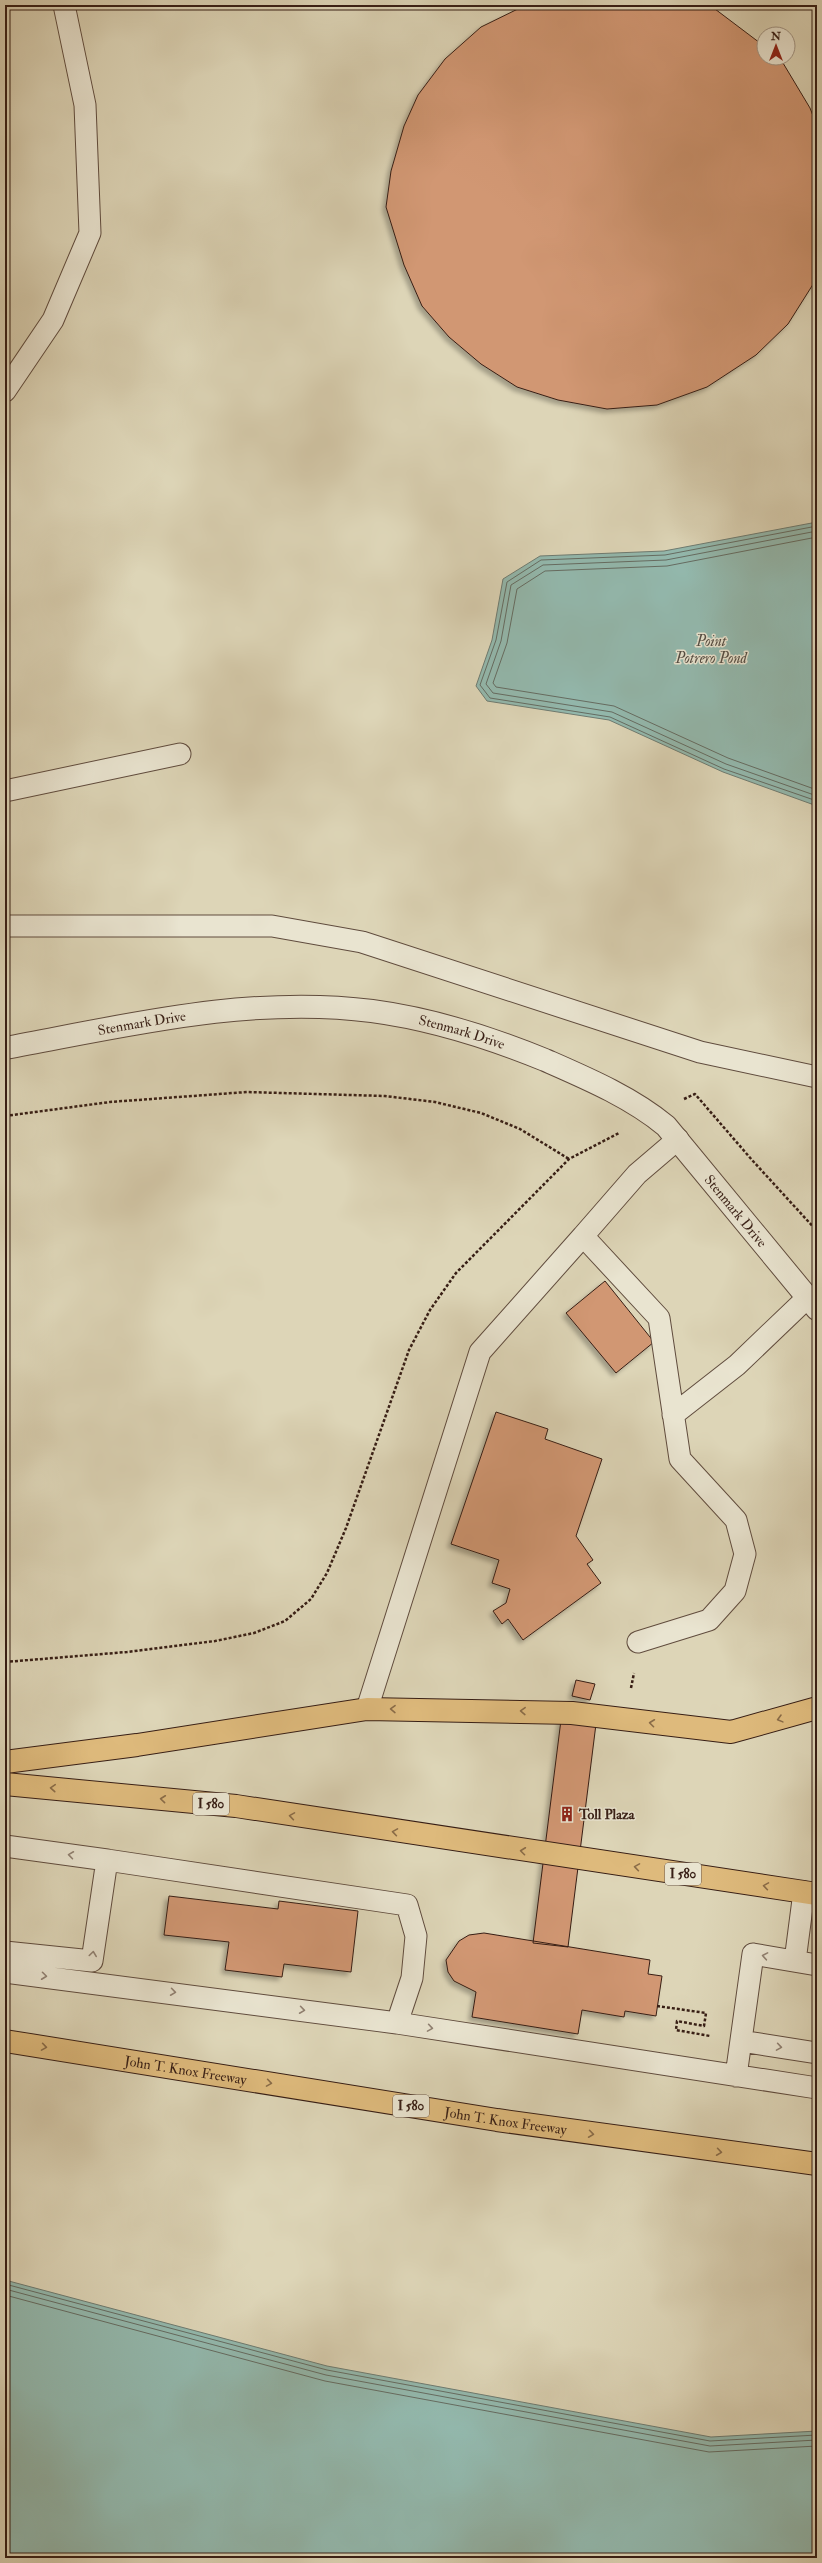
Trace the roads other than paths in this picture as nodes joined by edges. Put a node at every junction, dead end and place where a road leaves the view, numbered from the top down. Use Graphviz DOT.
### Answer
graph roads {
  1 [pos="64,5"];
  2 [pos="5,391"];
  3 [pos="180,754"];
  4 [pos="5,791"];
  5 [pos="5,926"];
  6 [pos="5,1048"];
  7 [pos="817,1077"];
  8 [pos="678,1139"];
  9 [pos="583,1236"];
  10 [pos="812,1304"];
  11 [pos="673,1415"];
  12 [pos="638,1642"];
  13 [pos="817,1708"];
  14 [pos="367,1709"];
  15 [pos="5,1762"];
  16 [pos="5,1784"];
  17 [pos="5,1846"];
  18 [pos="107,1860"];
  19 [pos="811,1893"];
  20 [pos="5,1952"];
  21 [pos="795,1961"];
  22 [pos="817,1965"];
  23 [pos="5,1972"];
  24 [pos="397,2023"];
  25 [pos="5,2041"];
  26 [pos="741,2042"];
  27 [pos="817,2053"];
  28 [pos="736,2076"];
  29 [pos="817,2088"];
  30 [pos="817,2164"];
  1 -- 2 [label="lane"];
  3 -- 4 [label="lane"];
  5 -- 7 [label="lane"];
  6 -- 8 [label="street, Stenmark Drive"];
  8 -- 9 [label="lane"];
  8 -- 10 [label="street, Stenmark Drive"];
  9 -- 11 [label="lane"];
  9 -- 14 [label="lane"];
  10 -- 11 [label="lane"];
  11 -- 12 [label="lane"];
  13 -- 14 [label="highway, one-way"];
  14 -- 15 [label="highway"];
  19 -- 16 [label="highway, I 580, one-way"];
  18 -- 17 [label="lane, one-way"];
  20 -- 18 [label="lane, one-way"];
  18 -- 24 [label="lane"];
  19 -- 21 [label="lane"];
  21 -- 22 [label="lane"];
  21 -- 26 [label="lane, one-way"];
  23 -- 24 [label="lane, one-way"];
  24 -- 28 [label="lane, one-way"];
  25 -- 30 [label="highway, John T. Knox Freeway / I 580, one-way"];
  26 -- 27 [label="lane, one-way"];
  26 -- 28 [label="lane"];
  28 -- 29 [label="lane"];
}
